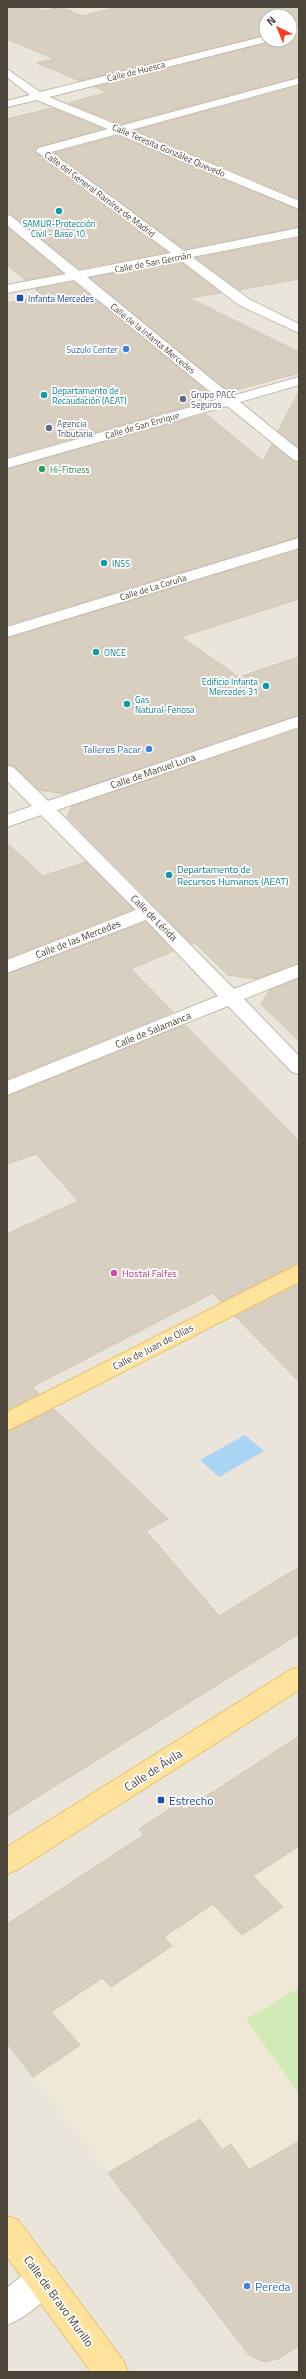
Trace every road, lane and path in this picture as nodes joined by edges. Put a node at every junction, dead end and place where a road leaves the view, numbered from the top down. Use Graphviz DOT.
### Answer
graph roads {
  1 [pos="258,41"];
  2 [pos="7,72"];
  3 [pos="299,81"];
  4 [pos="38,96"];
  5 [pos="7,104"];
  6 [pos="121,130"];
  7 [pos="299,205"];
  8 [pos="7,220"];
  9 [pos="299,232"];
  10 [pos="183,256"];
  11 [pos="77,276"];
  12 [pos="7,289"];
  13 [pos="299,329"];
  14 [pos="299,381"];
  15 [pos="230,400"];
  16 [pos="299,456"];
  17 [pos="7,464"];
  18 [pos="299,543"];
  19 [pos="7,632"];
  20 [pos="299,721"];
  21 [pos="7,772"];
  22 [pos="42,808"];
  23 [pos="7,821"];
  24 [pos="149,912"];
  25 [pos="7,967"];
  26 [pos="299,970"];
  27 [pos="232,998"];
  28 [pos="299,1068"];
  29 [pos="7,1089"];
  30 [pos="299,1272"];
  31 [pos="7,1422"];
  32 [pos="299,1677"];
  33 [pos="7,1862"];
  34 [pos="7,2231"];
  35 [pos="43,2279"];
  36 [pos="7,2309"];
  37 [pos="111,2372"];
  1 -- 4 [label="street, Calle de Huesca"];
  2 -- 4 [label="street, Calle Teresita González Quevedo"];
  3 -- 6 [label="street, Calle del General Ramírez de Madrid"];
  4 -- 5 [label="street, Calle de Huesca"];
  4 -- 6 [label="street, Calle Teresita González Quevedo"];
  6 -- 7 [label="street, Calle Teresita González Quevedo"];
  6 -- 10 [label="street, Calle del General Ramírez de Madrid"];
  8 -- 11 [label="street, Calle de la Infanta Mercedes"];
  9 -- 10 [label="street, Calle de San Germán"];
  10 -- 11 [label="street, Calle de San Germán"];
  10 -- 13 [label="street, Calle del General Ramírez de Madrid"];
  11 -- 12 [label="street, Calle de San Germán"];
  11 -- 15 [label="street, Calle de la Infanta Mercedes"];
  14 -- 15 [label="street, Calle de San Enrique"];
  15 -- 16 [label="street, Calle de la Infanta Mercedes"];
  15 -- 17 [label="street, Calle de San Enrique"];
  18 -- 19 [label="street, Calle de La Coruña"];
  20 -- 22 [label="street, Calle de Manuel Luna"];
  21 -- 22 [label="street, Calle de Lérida"];
  22 -- 23 [label="street, Calle de Manuel Luna"];
  22 -- 24 [label="street, Calle de Lérida"];
  24 -- 25 [label="street, Calle de las Mercedes"];
  24 -- 27 [label="street, Calle de Lérida"];
  26 -- 27 [label="street, Calle de Salamanca"];
  27 -- 28 [label="street, Calle de Lérida"];
  27 -- 29 [label="street, Calle de Salamanca"];
  30 -- 31 [label="main road, Calle de Juan de Olías"];
  32 -- 33 [label="main road, Calle de Ávila"];
  34 -- 35 [label="main road, Calle de Bravo Murillo"];
  35 -- 36 [label="street"];
  35 -- 37 [label="main road, Calle de Bravo Murillo"];
}
